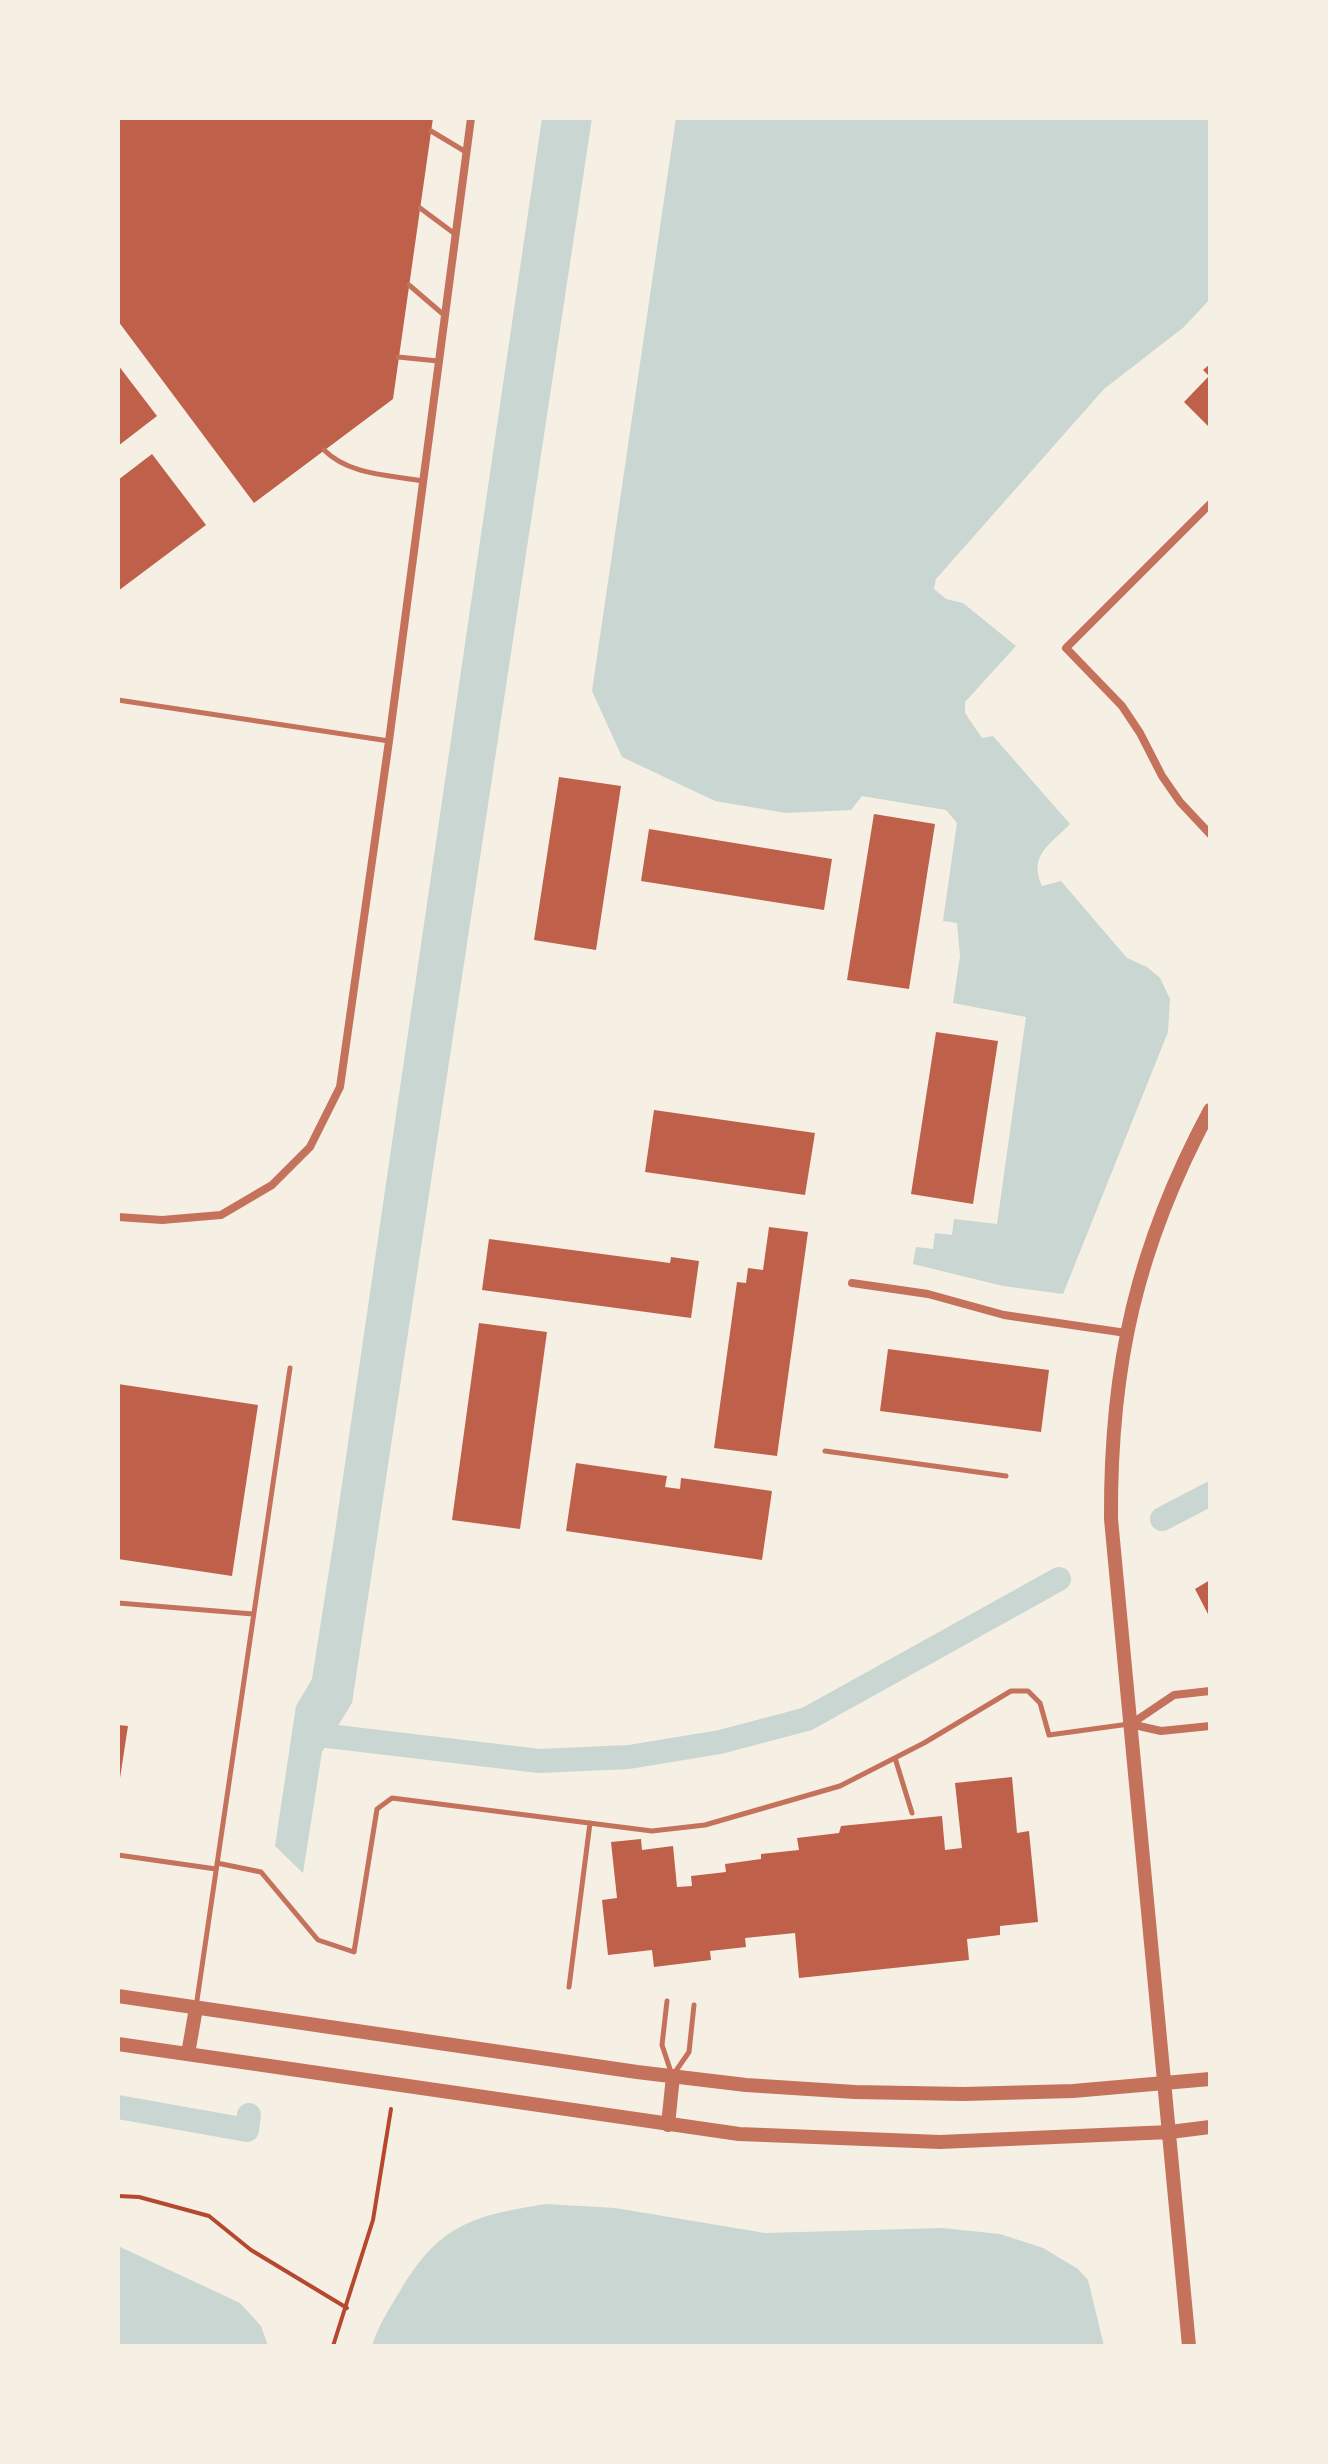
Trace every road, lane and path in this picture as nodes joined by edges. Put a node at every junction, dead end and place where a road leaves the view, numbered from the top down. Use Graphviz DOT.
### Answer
graph roads {
  1 [pos="471,118"];
  2 [pos="431,131"];
  3 [pos="466,152"];
  4 [pos="420,208"];
  5 [pos="455,234"];
  6 [pos="409,285"];
  7 [pos="444,315"];
  8 [pos="398,357"];
  9 [pos="438,361"];
  10 [pos="324,450"];
  11 [pos="422,481"];
  12 [pos="1210,504"];
  13 [pos="118,700"];
  14 [pos="389,741"];
  15 [pos="1210,834"];
  16 [pos="1210,1110"];
  17 [pos="118,1217"];
  18 [pos="852,1283"];
  19 [pos="1126,1333"];
  20 [pos="290,1368"];
  21 [pos="825,1451"];
  22 [pos="1006,1476"];
  23 [pos="118,1603"];
  24 [pos="253,1614"];
  25 [pos="1210,1691"];
  26 [pos="1130,1724"];
  27 [pos="1210,1726"];
  28 [pos="895,1758"];
  29 [pos="912,1813"];
  30 [pos="590,1823"];
  31 [pos="118,1855"];
  32 [pos="216,1866"];
  33 [pos="569,1987"];
  34 [pos="118,1996"];
  35 [pos="667,2001"];
  36 [pos="694,2005"];
  37 [pos="196,2008"];
  38 [pos="118,2044"];
  39 [pos="188,2054"];
  40 [pos="673,2076"];
  41 [pos="1210,2079"];
  42 [pos="1166,2084"];
  43 [pos="391,2109"];
  44 [pos="668,2125"];
  45 [pos="1210,2127"];
  46 [pos="1170,2132"];
  47 [pos="118,2196"];
  48 [pos="347,2308"];
  49 [pos="333,2346"];
  50 [pos="1189,2346"];
  1 -- 3 [label="street"];
  2 -- 3 [label="lane"];
  3 -- 5 [label="street"];
  4 -- 5 [label="lane"];
  5 -- 7 [label="street"];
  6 -- 7 [label="lane"];
  7 -- 9 [label="street"];
  8 -- 9 [label="lane"];
  9 -- 11 [label="street"];
  10 -- 11 [label="lane"];
  11 -- 14 [label="street"];
  12 -- 15 [label="street"];
  13 -- 14 [label="lane"];
  14 -- 17 [label="street"];
  16 -- 19 [label="street"];
  18 -- 19 [label="street"];
  19 -- 26 [label="street"];
  20 -- 24 [label="lane"];
  21 -- 22 [label="lane"];
  23 -- 24 [label="lane"];
  24 -- 32 [label="lane"];
  25 -- 26 [label="street"];
  26 -- 27 [label="street"];
  26 -- 28 [label="lane"];
  26 -- 42 [label="street"];
  28 -- 29 [label="lane"];
  28 -- 30 [label="lane"];
  30 -- 32 [label="lane"];
  30 -- 33 [label="lane"];
  31 -- 32 [label="lane"];
  32 -- 37 [label="lane"];
  34 -- 37 [label="street"];
  35 -- 40 [label="lane"];
  36 -- 40 [label="lane"];
  37 -- 39 [label="street"];
  37 -- 40 [label="street"];
  38 -- 39 [label="street"];
  39 -- 44 [label="street"];
  40 -- 42 [label="street"];
  40 -- 44 [label="street"];
  41 -- 42 [label="street"];
  42 -- 46 [label="street"];
  43 -- 48 [label="path"];
  44 -- 46 [label="street"];
  45 -- 46 [label="street"];
  46 -- 50 [label="street"];
  47 -- 48 [label="path"];
  48 -- 49 [label="path"];
}
